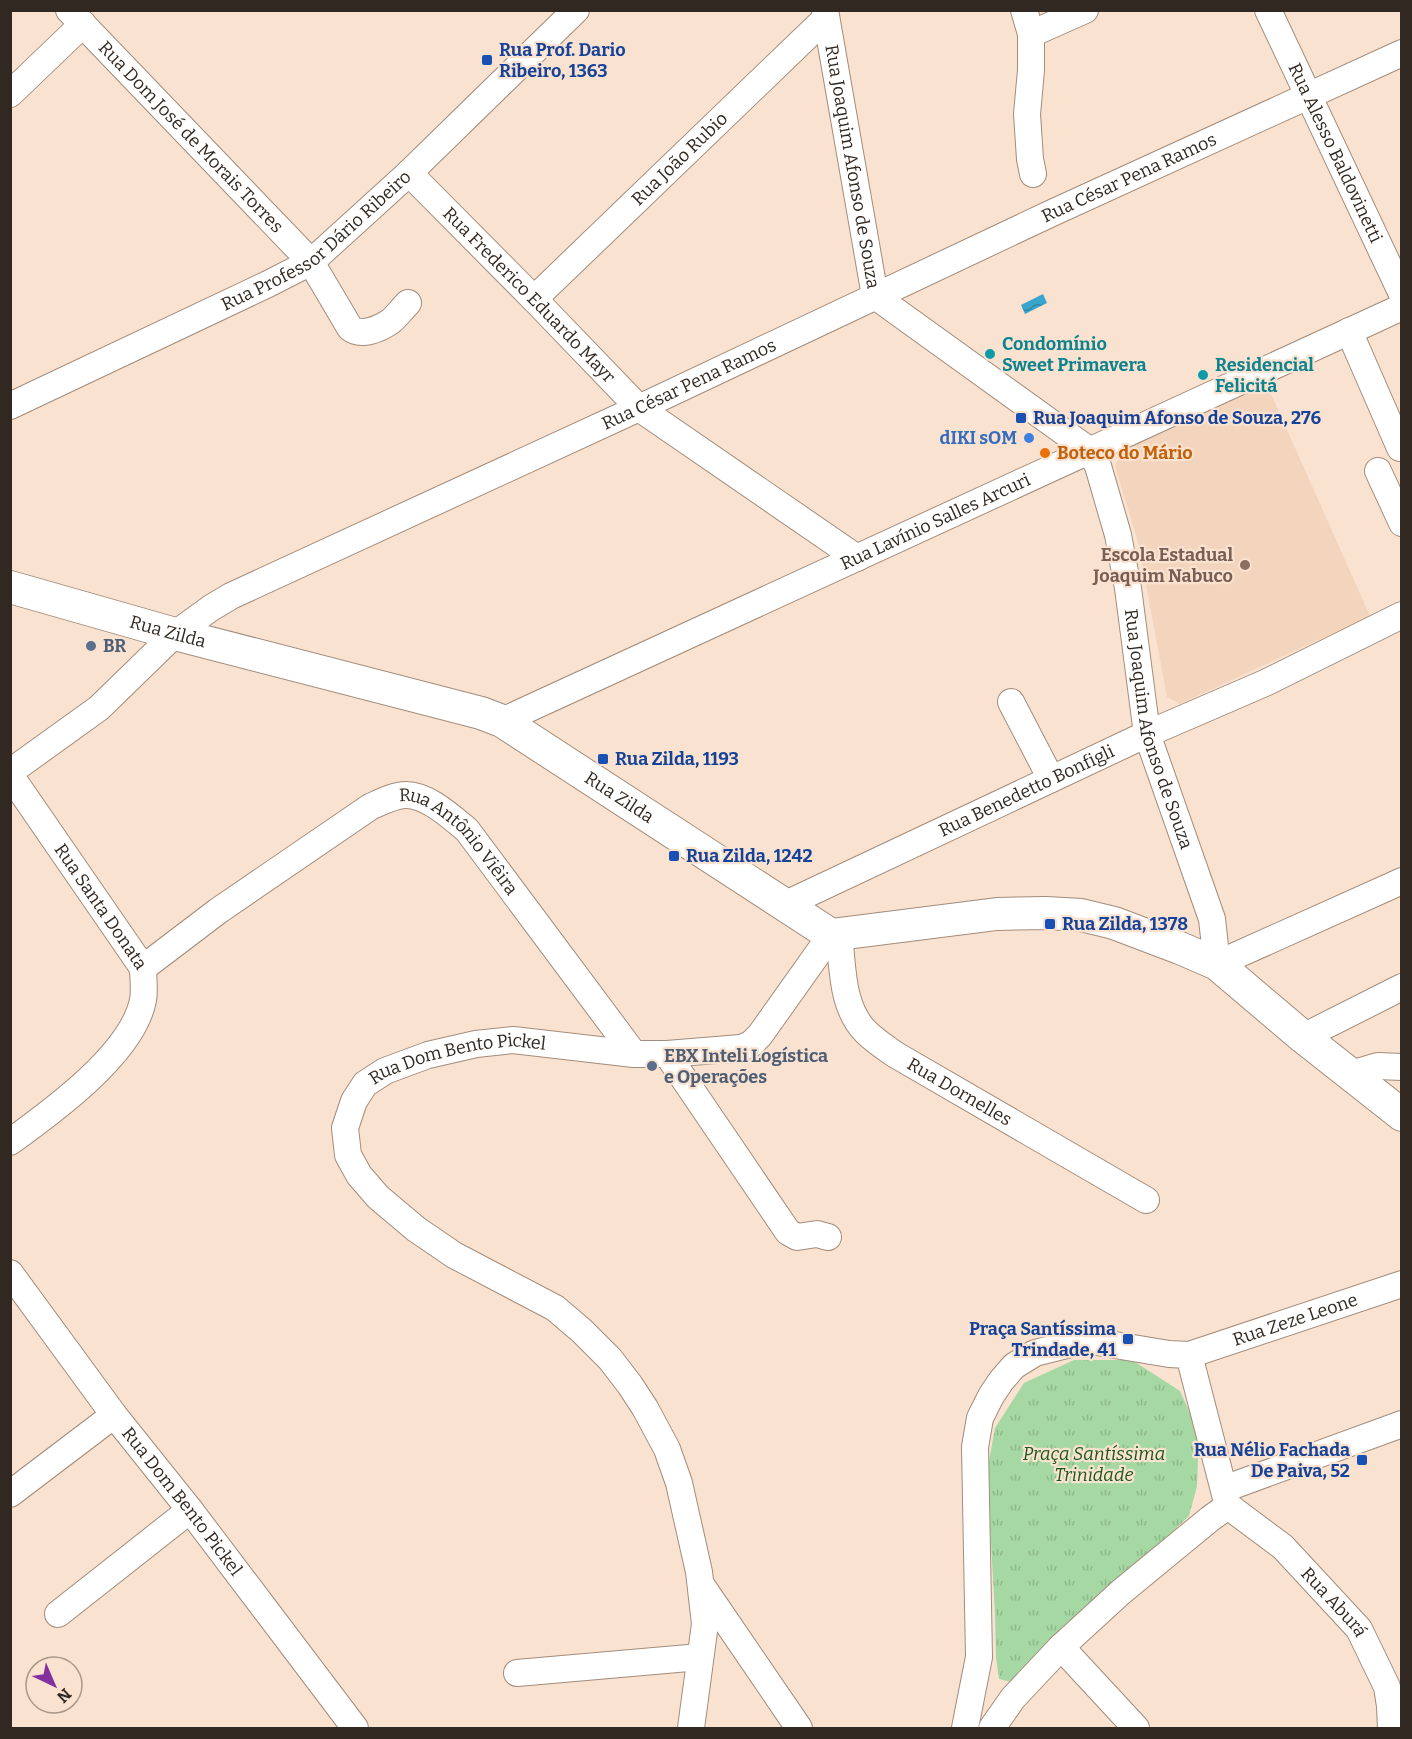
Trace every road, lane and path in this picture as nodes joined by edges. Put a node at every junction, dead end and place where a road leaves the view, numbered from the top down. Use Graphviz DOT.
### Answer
graph roads {
  1 [pos="576,10"];
  2 [pos="1085,10"];
  3 [pos="1268,10"];
  4 [pos="826,14"];
  5 [pos="76,17"];
  6 [pos="554,21"];
  7 [pos="1028,22"];
  8 [pos="1401,53"];
  9 [pos="10,94"];
  10 [pos="1308,97"];
  11 [pos="409,173"];
  12 [pos="1034,174"];
  13 [pos="311,262"];
  14 [pos="1401,294"];
  15 [pos="875,296"];
  16 [pos="534,298"];
  17 [pos="408,303"];
  18 [pos="1401,307"];
  19 [pos="1349,331"];
  20 [pos="10,406"];
  21 [pos="639,408"];
  22 [pos="1400,448"];
  23 [pos="1089,450"];
  24 [pos="1378,471"];
  25 [pos="1401,523"];
  26 [pos="856,558"];
  27 [pos="10,588"];
  28 [pos="1401,615"];
  29 [pos="175,634"];
  30 [pos="1011,702"];
  31 [pos="502,721"];
  32 [pos="1147,735"];
  33 [pos="10,773"];
  34 [pos="1051,779"];
  35 [pos="1401,880"];
  36 [pos="784,905"];
  37 [pos="835,935"];
  38 [pos="1217,964"];
  39 [pos="143,968"];
  40 [pos="1401,987"];
  41 [pos="1303,1037"];
  42 [pos="634,1054"];
  43 [pos="667,1054"];
  44 [pos="1401,1067"];
  45 [pos="1351,1074"];
  46 [pos="1401,1115"];
  47 [pos="10,1142"];
  48 [pos="1146,1200"];
  49 [pos="828,1238"];
  50 [pos="10,1273"];
  51 [pos="1401,1284"];
  52 [pos="1189,1355"];
  53 [pos="114,1415"];
  54 [pos="1401,1424"];
  55 [pos="10,1494"];
  56 [pos="1226,1497"];
  57 [pos="189,1510"];
  58 [pos="700,1583"];
  59 [pos="58,1614"];
  60 [pos="1061,1647"];
  61 [pos="979,1657"];
  62 [pos="700,1658"];
  63 [pos="517,1673"];
  64 [pos="1013,1698"];
  65 [pos="355,1728"];
  66 [pos="691,1728"];
  67 [pos="799,1728"];
  68 [pos="965,1728"];
  69 [pos="992,1728"];
  70 [pos="1136,1728"];
  71 [pos="1391,1728"];
  1 -- 6 [label="street, Rua Professor Dário Ribeiro"];
  2 -- 7 [label="street"];
  3 -- 10 [label="street, Rua Alesso Baldovinetti"];
  4 -- 15 [label="street, Rua Joaquim Afonso de Souza"];
  4 -- 16 [label="street, Rua João Rubio"];
  5 -- 9 [label="street"];
  5 -- 13 [label="street, Rua Dom José de Morais Torres"];
  6 -- 11 [label="street, Rua Professor Dário Ribeiro"];
  7 -- 12 [label="street"];
  8 -- 10 [label="street, Rua César Pena Ramos"];
  10 -- 14 [label="street, Rua Alesso Baldovinetti"];
  10 -- 15 [label="street, Rua César Pena Ramos"];
  11 -- 13 [label="street, Rua Professor Dário Ribeiro"];
  11 -- 16 [label="street, Rua Frederico Eduardo Mayr"];
  13 -- 17 [label="street, Rua Dom José de Morais Torres"];
  13 -- 20 [label="street, Rua Professor Dário Ribeiro"];
  15 -- 21 [label="street, Rua César Pena Ramos"];
  15 -- 23 [label="street, Rua Joaquim Afonso de Souza"];
  16 -- 21 [label="street, Rua Frederico Eduardo Mayr"];
  18 -- 19 [label="street, Rua Lavínio Salles Arcuri"];
  19 -- 22 [label="street"];
  19 -- 23 [label="street, Rua Lavínio Salles Arcuri"];
  21 -- 26 [label="street, Rua Frederico Eduardo Mayr"];
  21 -- 29 [label="street, Rua César Pena Ramos"];
  23 -- 26 [label="street, Rua Lavínio Salles Arcuri"];
  23 -- 32 [label="street, Rua Joaquim Afonso de Souza"];
  24 -- 25 [label="street"];
  26 -- 31 [label="street, Rua Lavínio Salles Arcuri"];
  27 -- 29 [label="main road, Rua Zilda"];
  28 -- 32 [label="street, Rua Benedetto Bonfigli"];
  29 -- 31 [label="main road, Rua Zilda"];
  29 -- 33 [label="street, Rua César Pena Ramos"];
  30 -- 34 [label="street"];
  31 -- 36 [label="main road, Rua Zilda"];
  32 -- 34 [label="street, Rua Benedetto Bonfigli"];
  32 -- 38 [label="street, Rua Joaquim Afonso de Souza"];
  33 -- 39 [label="street, Rua Santa Donata"];
  34 -- 36 [label="street, Rua Benedetto Bonfigli"];
  35 -- 38 [label="street"];
  36 -- 37 [label="main road, Rua Zilda"];
  37 -- 38 [label="main road"];
  37 -- 43 [label="street, Rua Dom Bento Pickel"];
  37 -- 48 [label="street, Rua Dornelles"];
  38 -- 41 [label="main road"];
  39 -- 42 [label="street, Rua Antônio Viêira"];
  39 -- 47 [label="street, Rua Santa Donata"];
  40 -- 41 [label="street"];
  41 -- 45 [label="main road"];
  42 -- 43 [label="street, Rua Dom Bento Pickel"];
  42 -- 58 [label="street, Rua Dom Bento Pickel"];
  43 -- 49 [label="street"];
  44 -- 45 [label="street"];
  45 -- 46 [label="main road"];
  50 -- 53 [label="street, Rua Dom Bento Pickel"];
  51 -- 52 [label="street, Rua Zeze Leone"];
  52 -- 56 [label="street"];
  52 -- 61 [label="street"];
  53 -- 55 [label="street"];
  53 -- 57 [label="street, Rua Dom Bento Pickel"];
  54 -- 56 [label="street"];
  56 -- 60 [label="street"];
  56 -- 71 [label="street, Rua Aburá"];
  57 -- 59 [label="street"];
  57 -- 65 [label="street, Rua Dom Bento Pickel"];
  58 -- 62 [label="street, Rua Dom Bento Pickel"];
  58 -- 67 [label="street"];
  60 -- 64 [label="street"];
  60 -- 70 [label="street"];
  61 -- 64 [label="street"];
  61 -- 68 [label="street"];
  62 -- 63 [label="street"];
  62 -- 66 [label="street, Rua Dom Bento Pickel"];
  64 -- 69 [label="street"];
}
